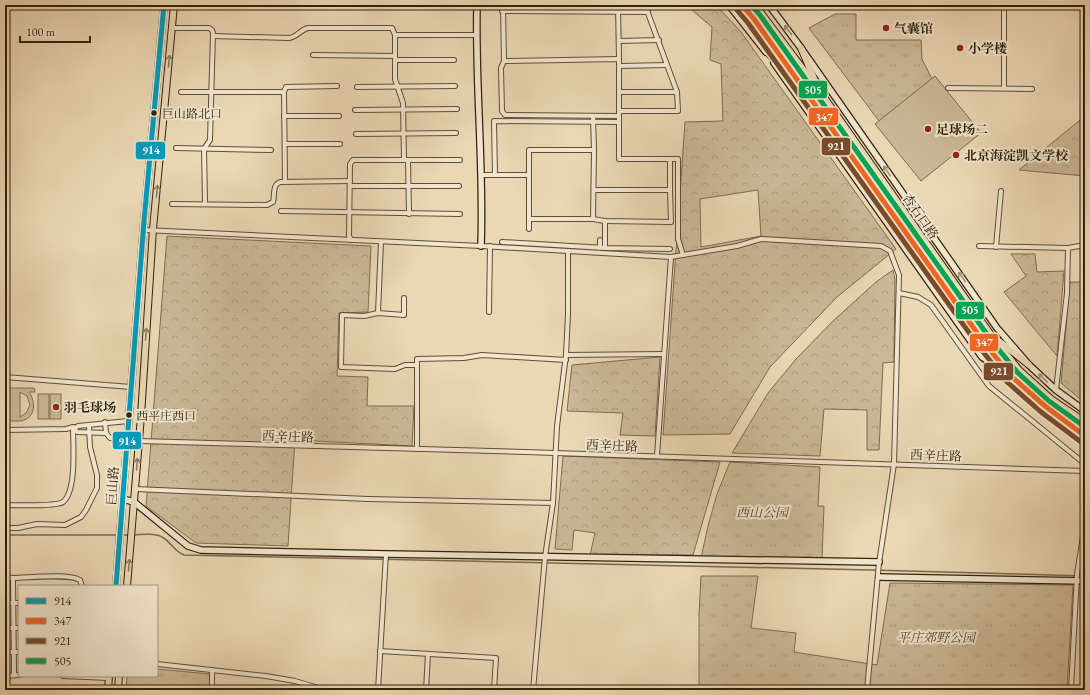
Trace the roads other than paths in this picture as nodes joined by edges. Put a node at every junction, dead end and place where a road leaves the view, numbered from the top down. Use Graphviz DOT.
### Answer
graph roads {
  1 [pos="164,5"];
  2 [pos="174,5"];
  3 [pos="476,5"];
  4 [pos="503,5"];
  5 [pos="618,5"];
  6 [pos="645,5"];
  7 [pos="729,5"];
  8 [pos="742,5"];
  9 [pos="755,5"];
  10 [pos="769,5"];
  11 [pos="1004,5"];
  12 [pos="502,11"];
  13 [pos="619,12"];
  14 [pos="648,12"];
  15 [pos="172,28"];
  16 [pos="395,35"];
  17 [pos="476,35"];
  18 [pos="213,36"];
  19 [pos="619,40"];
  20 [pos="658,40"];
  21 [pos="764,48"];
  22 [pos="801,48"];
  23 [pos="313,56"];
  24 [pos="395,58"];
  25 [pos="619,59"];
  26 [pos="454,60"];
  27 [pos="504,61"];
  28 [pos="667,65"];
  29 [pos="619,66"];
  30 [pos="337,86"];
  31 [pos="454,86"];
  32 [pos="357,87"];
  33 [pos="398,87"];
  34 [pos="948,88"];
  35 [pos="1004,88"];
  36 [pos="1032,89"];
  37 [pos="182,92"];
  38 [pos="210,92"];
  39 [pos="284,92"];
  40 [pos="619,92"];
  41 [pos="677,92"];
  42 [pos="821,93"];
  43 [pos="816,107"];
  44 [pos="403,109"];
  45 [pos="457,109"];
  46 [pos="355,110"];
  47 [pos="619,113"];
  48 [pos="284,116"];
  49 [pos="339,116"];
  50 [pos="593,116"];
  51 [pos="593,122"];
  52 [pos="619,122"];
  53 [pos="456,133"];
  54 [pos="356,134"];
  55 [pos="403,134"];
  56 [pos="284,144"];
  57 [pos="340,144"];
  58 [pos="176,148"];
  59 [pos="204,148"];
  60 [pos="271,150"];
  61 [pos="594,150"];
  62 [pos="670,159"];
  63 [pos="406,160"];
  64 [pos="460,160"];
  65 [pos="481,175"];
  66 [pos="495,175"];
  67 [pos="529,175"];
  68 [pos="285,181"];
  69 [pos="350,184"];
  70 [pos="460,186"];
  71 [pos="594,190"];
  72 [pos="670,190"];
  73 [pos="1001,191"];
  74 [pos="172,204"];
  75 [pos="205,204"];
  76 [pos="281,211"];
  77 [pos="350,213"];
  78 [pos="409,214"];
  79 [pos="460,214"];
  80 [pos="529,219"];
  81 [pos="593,219"];
  82 [pos="605,221"];
  83 [pos="153,229"];
  84 [pos="529,229"];
  85 [pos="144,230"];
  86 [pos="351,240"];
  87 [pos="600,240"];
  88 [pos="382,242"];
  89 [pos="502,242"];
  90 [pos="1085,245"];
  91 [pos="481,246"];
  92 [pos="490,246"];
  93 [pos="979,246"];
  94 [pos="996,246"];
  95 [pos="600,248"];
  96 [pos="605,248"];
  97 [pos="1068,248"];
  98 [pos="670,250"];
  99 [pos="568,251"];
  100 [pos="682,255"];
  101 [pos="671,257"];
  102 [pos="899,293"];
  103 [pos="404,298"];
  104 [pos="489,312"];
  105 [pos="378,313"];
  106 [pos="991,335"];
  107 [pos="664,354"];
  108 [pos="566,358"];
  109 [pos="417,365"];
  110 [pos="1030,365"];
  111 [pos="5,377"];
  112 [pos="1012,377"];
  113 [pos="131,387"];
  114 [pos="1056,390"];
  115 [pos="1085,411"];
  116 [pos="128,421"];
  117 [pos="105,422"];
  118 [pos="1085,422"];
  119 [pos="89,426"];
  120 [pos="73,428"];
  121 [pos="5,430"];
  122 [pos="89,433"];
  123 [pos="106,434"];
  124 [pos="1085,436"];
  125 [pos="127,437"];
  126 [pos="139,441"];
  127 [pos="417,449"];
  128 [pos="556,453"];
  129 [pos="657,456"];
  130 [pos="894,464"];
  131 [pos="1085,464"];
  132 [pos="1085,471"];
  133 [pos="135,489"];
  134 [pos="123,499"];
  135 [pos="134,502"];
  136 [pos="554,504"];
  137 [pos="5,505"];
  138 [pos="1085,524"];
  139 [pos="5,528"];
  140 [pos="386,554"];
  141 [pos="545,557"];
  142 [pos="879,563"];
  143 [pos="5,577"];
  144 [pos="879,577"];
  145 [pos="13,578"];
  146 [pos="1076,581"];
  147 [pos="1085,581"];
  148 [pos="82,585"];
  149 [pos="116,585"];
  150 [pos="127,585"];
  151 [pos="14,603"];
  152 [pos="18,603"];
  153 [pos="5,604"];
  154 [pos="5,628"];
  155 [pos="13,628"];
  156 [pos="18,628"];
  157 [pos="380,651"];
  158 [pos="5,652"];
  159 [pos="14,652"];
  160 [pos="18,652"];
  161 [pos="428,654"];
  162 [pos="158,664"];
  163 [pos="212,670"];
  164 [pos="14,675"];
  165 [pos="18,675"];
  166 [pos="5,676"];
  167 [pos="109,677"];
  168 [pos="119,677"];
  169 [pos="108,690"];
  170 [pos="118,690"];
  171 [pos="212,690"];
  172 [pos="325,690"];
  173 [pos="378,690"];
  174 [pos="426,690"];
  175 [pos="494,690"];
  176 [pos="532,690"];
  177 [pos="867,690"];
  178 [pos="1071,690"];
  1 -- 85 [label="main road, 巨山路"];
  2 -- 15 [label="main road, 巨山路"];
  3 -- 17 [label="street"];
  4 -- 12 [label="street"];
  5 -- 13 [label="street"];
  6 -- 14 [label="street"];
  7 -- 21 [label="street"];
  8 -- 43 [label="main road, 杏石口路"];
  9 -- 42 [label="main road, 杏石口路"];
  22 -- 10 [label="street, 杏石口路, one-way"];
  11 -- 35 [label="street"];
  12 -- 13 [label="street"];
  12 -- 27 [label="street"];
  13 -- 14 [label="street"];
  13 -- 19 [label="street"];
  14 -- 20 [label="street"];
  15 -- 18 [label="street"];
  83 -- 15 [label="main road, 巨山路, one-way"];
  16 -- 17 [label="street"];
  16 -- 18 [label="street"];
  16 -- 24 [label="street"];
  17 -- 65 [label="street"];
  18 -- 38 [label="street"];
  19 -- 20 [label="street"];
  19 -- 25 [label="street"];
  20 -- 28 [label="street"];
  21 -- 43 [label="main road"];
  21 -- 112 [label="street"];
  22 -- 42 [label="main road"];
  110 -- 22 [label="street, 杏石口路, one-way"];
  23 -- 24 [label="street"];
  24 -- 26 [label="street"];
  24 -- 33 [label="street"];
  25 -- 27 [label="street"];
  25 -- 29 [label="street"];
  27 -- 50 [label="street"];
  28 -- 29 [label="street"];
  28 -- 41 [label="street"];
  29 -- 40 [label="street"];
  30 -- 39 [label="street"];
  31 -- 33 [label="street"];
  32 -- 33 [label="street"];
  33 -- 44 [label="street"];
  34 -- 35 [label="street"];
  35 -- 36 [label="street"];
  37 -- 38 [label="street"];
  38 -- 39 [label="street"];
  38 -- 59 [label="street"];
  39 -- 48 [label="street"];
  40 -- 41 [label="street"];
  40 -- 47 [label="street"];
  41 -- 47 [label="street"];
  42 -- 106 [label="main road, 杏石口路"];
  43 -- 112 [label="main road, 杏石口路"];
  44 -- 45 [label="street"];
  44 -- 46 [label="street"];
  44 -- 55 [label="street"];
  47 -- 50 [label="street"];
  47 -- 52 [label="street"];
  48 -- 49 [label="street"];
  48 -- 56 [label="street"];
  50 -- 51 [label="street"];
  51 -- 52 [label="street"];
  51 -- 61 [label="street"];
  51 -- 66 [label="street"];
  52 -- 62 [label="street"];
  53 -- 55 [label="street"];
  54 -- 55 [label="street"];
  55 -- 63 [label="street"];
  56 -- 57 [label="street"];
  56 -- 68 [label="street"];
  58 -- 59 [label="street"];
  59 -- 60 [label="street"];
  59 -- 75 [label="street"];
  61 -- 67 [label="street"];
  61 -- 71 [label="street"];
  62 -- 72 [label="street"];
  62 -- 100 [label="street"];
  63 -- 64 [label="street"];
  63 -- 69 [label="street"];
  63 -- 78 [label="street"];
  65 -- 66 [label="street"];
  65 -- 91 [label="street"];
  66 -- 67 [label="street"];
  67 -- 80 [label="street"];
  68 -- 69 [label="street"];
  68 -- 75 [label="street"];
  69 -- 70 [label="street"];
  69 -- 77 [label="street"];
  71 -- 72 [label="street"];
  71 -- 81 [label="street"];
  72 -- 82 [label="street"];
  73 -- 94 [label="street"];
  74 -- 75 [label="street"];
  76 -- 77 [label="street"];
  77 -- 78 [label="street"];
  77 -- 86 [label="street"];
  78 -- 79 [label="street"];
  80 -- 81 [label="street"];
  80 -- 84 [label="street"];
  81 -- 82 [label="street"];
  82 -- 96 [label="street"];
  83 -- 85 [label="street"];
  83 -- 86 [label="street"];
  126 -- 83 [label="main road, 巨山路, one-way"];
  85 -- 113 [label="main road, 巨山路"];
  86 -- 88 [label="street"];
  87 -- 95 [label="street"];
  88 -- 91 [label="street"];
  88 -- 105 [label="street"];
  89 -- 95 [label="street"];
  90 -- 97 [label="street"];
  91 -- 92 [label="street"];
  92 -- 99 [label="street"];
  92 -- 104 [label="street"];
  93 -- 94 [label="street"];
  94 -- 97 [label="street"];
  95 -- 96 [label="street"];
  96 -- 98 [label="street"];
  97 -- 114 [label="street"];
  99 -- 101 [label="street"];
  99 -- 108 [label="street"];
  100 -- 101 [label="street"];
  100 -- 102 [label="street"];
  101 -- 107 [label="street"];
  102 -- 130 [label="street"];
  102 -- 131 [label="street"];
  103 -- 105 [label="street"];
  105 -- 109 [label="street"];
  106 -- 110 [label="main road"];
  106 -- 118 [label="main road, 杏石口路"];
  107 -- 108 [label="street"];
  107 -- 129 [label="street"];
  108 -- 109 [label="street"];
  108 -- 128 [label="street"];
  109 -- 127 [label="street"];
  114 -- 110 [label="street, 杏石口路, one-way"];
  111 -- 113 [label="street"];
  112 -- 124 [label="main road, 杏石口路"];
  113 -- 116 [label="main road, 巨山路"];
  114 -- 115 [label="street, 杏石口路"];
  116 -- 117 [label="street"];
  116 -- 125 [label="main road, 巨山路"];
  117 -- 119 [label="street"];
  117 -- 123 [label="street"];
  119 -- 120 [label="street"];
  119 -- 122 [label="street"];
  120 -- 121 [label="street"];
  120 -- 122 [label="street"];
  120 -- 137 [label="street"];
  122 -- 123 [label="street"];
  122 -- 139 [label="street"];
  123 -- 125 [label="street"];
  125 -- 134 [label="main road, 巨山路"];
  126 -- 127 [label="street, 西辛庄路"];
  133 -- 126 [label="main road, 巨山路, one-way"];
  127 -- 128 [label="street, 西辛庄路"];
  128 -- 129 [label="street, 西辛庄路"];
  128 -- 136 [label="street"];
  129 -- 130 [label="street, 西辛庄路"];
  130 -- 132 [label="street, 西辛庄路"];
  130 -- 142 [label="street"];
  133 -- 135 [label="main road, 巨山路"];
  133 -- 136 [label="street"];
  134 -- 135 [label="street"];
  134 -- 149 [label="main road, 巨山路"];
  135 -- 140 [label="street"];
  150 -- 135 [label="main road, 巨山路, one-way"];
  136 -- 141 [label="street"];
  138 -- 146 [label="street"];
  140 -- 141 [label="street"];
  140 -- 157 [label="street"];
  141 -- 142 [label="street"];
  141 -- 176 [label="street"];
  142 -- 144 [label="street"];
  143 -- 145 [label="street"];
  144 -- 146 [label="street"];
  144 -- 177 [label="street"];
  145 -- 148 [label="street"];
  145 -- 151 [label="street"];
  146 -- 147 [label="street"];
  146 -- 178 [label="street"];
  151 -- 152 [label="street"];
  151 -- 153 [label="street"];
  151 -- 155 [label="street"];
  154 -- 155 [label="street"];
  155 -- 156 [label="street"];
  155 -- 159 [label="street"];
  157 -- 161 [label="street"];
  157 -- 173 [label="street"];
  158 -- 159 [label="street"];
  159 -- 160 [label="street"];
  159 -- 164 [label="street"];
  161 -- 174 [label="street"];
  161 -- 175 [label="street"];
  162 -- 163 [label="street"];
  163 -- 171 [label="street"];
  163 -- 172 [label="street"];
  164 -- 165 [label="street"];
  164 -- 166 [label="street"];
  167 -- 169 [label="main road"];
  168 -- 170 [label="main road"];
}
